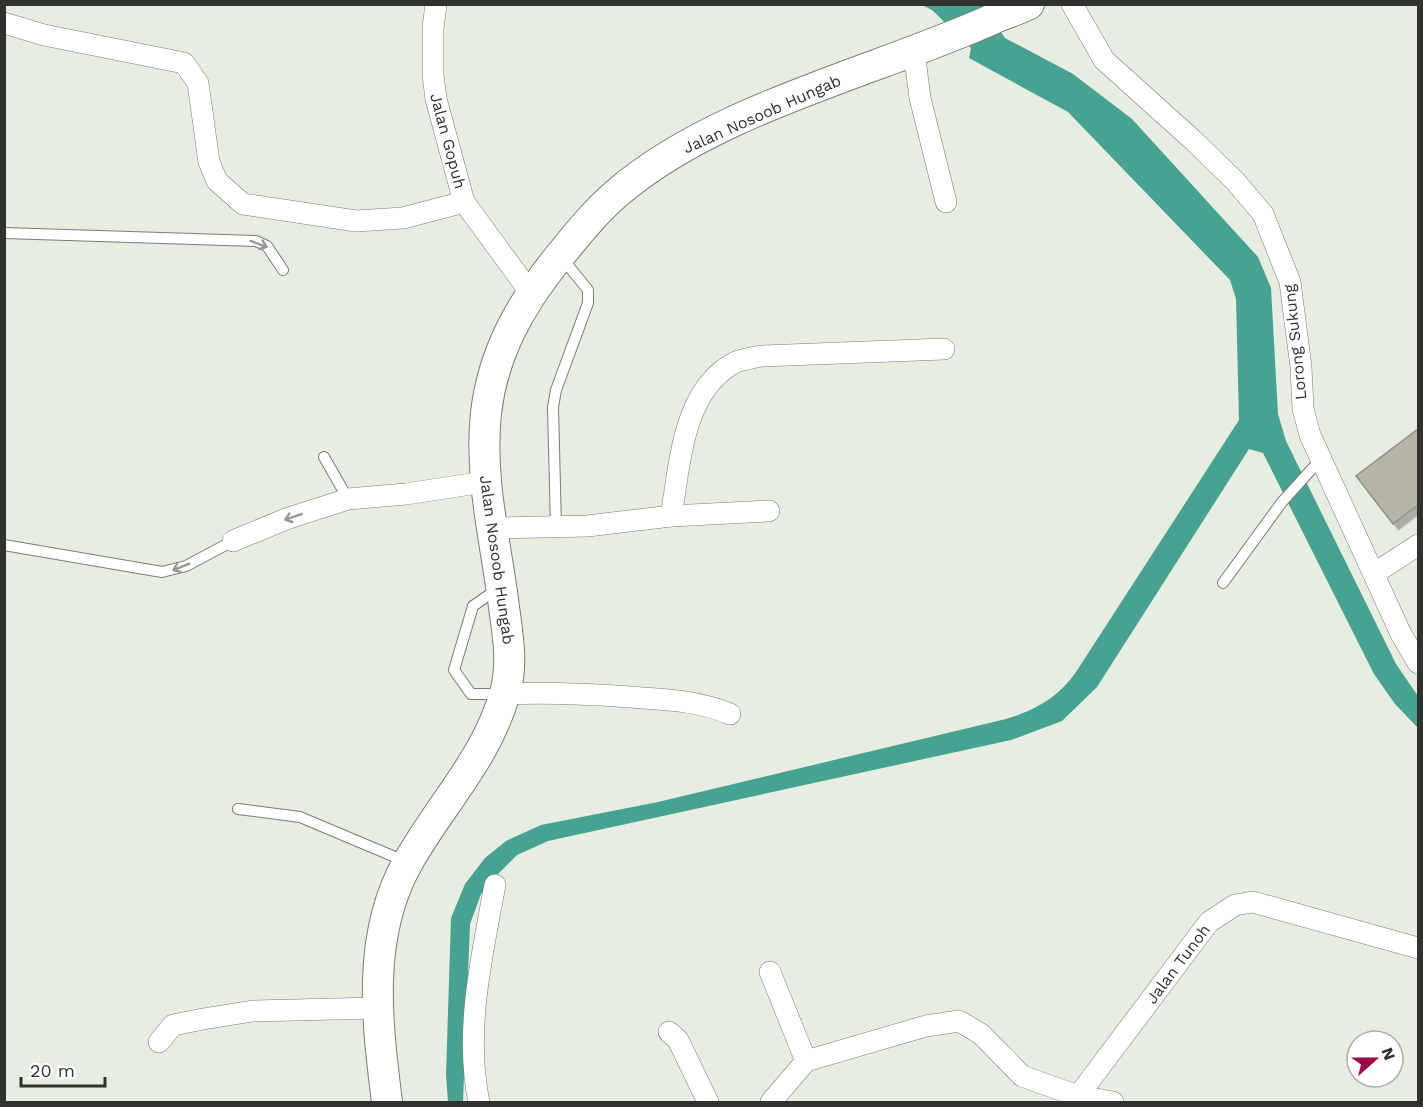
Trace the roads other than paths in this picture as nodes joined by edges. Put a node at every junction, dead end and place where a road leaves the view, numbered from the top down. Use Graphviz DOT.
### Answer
graph roads {
  1 [pos="436,4"];
  2 [pos="1072,4"];
  3 [pos="1019,8"];
  4 [pos="4,23"];
  5 [pos="914,51"];
  6 [pos="464,202"];
  7 [pos="946,202"];
  8 [pos="4,233"];
  9 [pos="560,256"];
  10 [pos="283,270"];
  11 [pos="530,292"];
  12 [pos="944,349"];
  13 [pos="324,457"];
  14 [pos="1315,467"];
  15 [pos="484,482"];
  16 [pos="348,499"];
  17 [pos="769,511"];
  18 [pos="671,516"];
  19 [pos="556,527"];
  20 [pos="493,528"];
  21 [pos="233,541"];
  22 [pos="1419,544"];
  23 [pos="4,545"];
  24 [pos="1375,573"];
  25 [pos="1223,584"];
  26 [pos="502,587"];
  27 [pos="1419,663"];
  28 [pos="505,694"];
  29 [pos="730,714"];
  30 [pos="238,809"];
  31 [pos="407,862"];
  32 [pos="495,885"];
  33 [pos="1419,948"];
  34 [pos="770,972"];
  35 [pos="376,1008"];
  36 [pos="669,1032"];
  37 [pos="159,1042"];
  38 [pos="806,1061"];
  39 [pos="1078,1096"];
  40 [pos="387,1102"];
  41 [pos="479,1102"];
  42 [pos="708,1102"];
  43 [pos="773,1102"];
  44 [pos="1113,1102"];
  1 -- 6 [label="street, Jalan Gopuh"];
  2 -- 14 [label="street, Lorong Sukung"];
  3 -- 5 [label="main road, Jalan Nosoob Hungab"];
  4 -- 6 [label="street"];
  5 -- 7 [label="street"];
  5 -- 9 [label="main road, Jalan Nosoob Hungab"];
  6 -- 11 [label="street, Jalan Gopuh"];
  8 -- 10 [label="lane, one-way"];
  9 -- 11 [label="main road, Jalan Nosoob Hungab"];
  9 -- 19 [label="lane"];
  11 -- 15 [label="main road, Jalan Nosoob Hungab"];
  12 -- 18 [label="street"];
  13 -- 16 [label="lane"];
  14 -- 24 [label="street, Lorong Sukung"];
  14 -- 25 [label="lane"];
  15 -- 16 [label="street"];
  15 -- 20 [label="main road, Jalan Nosoob Hungab"];
  16 -- 21 [label="street, one-way"];
  17 -- 18 [label="street"];
  18 -- 19 [label="street"];
  19 -- 20 [label="street"];
  20 -- 26 [label="main road, Jalan Nosoob Hungab"];
  21 -- 23 [label="lane, one-way"];
  22 -- 24 [label="street"];
  24 -- 27 [label="street, Lorong Sukung"];
  26 -- 28 [label="main road, Jalan Nosoob Hungab"];
  26 -- 28 [label="lane"];
  28 -- 29 [label="street"];
  28 -- 31 [label="main road, Jalan Nosoob Hungab"];
  30 -- 31 [label="lane"];
  31 -- 35 [label="main road, Jalan Nosoob Hungab"];
  32 -- 41 [label="street"];
  33 -- 39 [label="street, Jalan Tunoh"];
  34 -- 38 [label="street"];
  35 -- 37 [label="street"];
  35 -- 40 [label="main road, Jalan Nosoob Hungab"];
  36 -- 42 [label="street"];
  38 -- 39 [label="street"];
  38 -- 43 [label="street"];
  39 -- 44 [label="street"];
}
